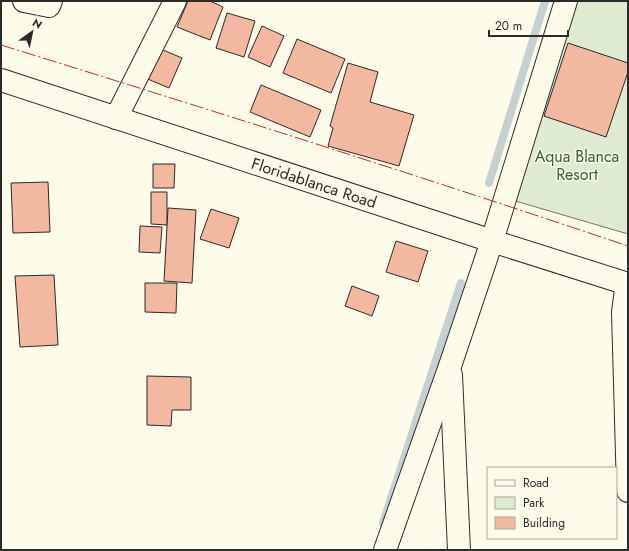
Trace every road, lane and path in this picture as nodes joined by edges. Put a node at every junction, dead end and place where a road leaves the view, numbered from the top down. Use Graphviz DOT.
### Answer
graph roads {
  1 [pos="24,1"];
  2 [pos="51,1"];
  3 [pos="175,1"];
  4 [pos="566,1"];
  5 [pos="1,80"];
  6 [pos="116,118"];
  7 [pos="492,241"];
  8 [pos="627,283"];
  9 [pos="451,363"];
  10 [pos="628,491"];
  11 [pos="385,550"];
  12 [pos="459,550"];
  1 -- 2 [label="street"];
  3 -- 6 [label="street"];
  4 -- 7 [label="street"];
  5 -- 6 [label="street, Floridablanca Road"];
  6 -- 7 [label="street, Floridablanca Road"];
  7 -- 8 [label="street, Floridablanca Road"];
  7 -- 9 [label="street"];
  8 -- 10 [label="street"];
  9 -- 11 [label="street"];
  9 -- 12 [label="street"];
}
